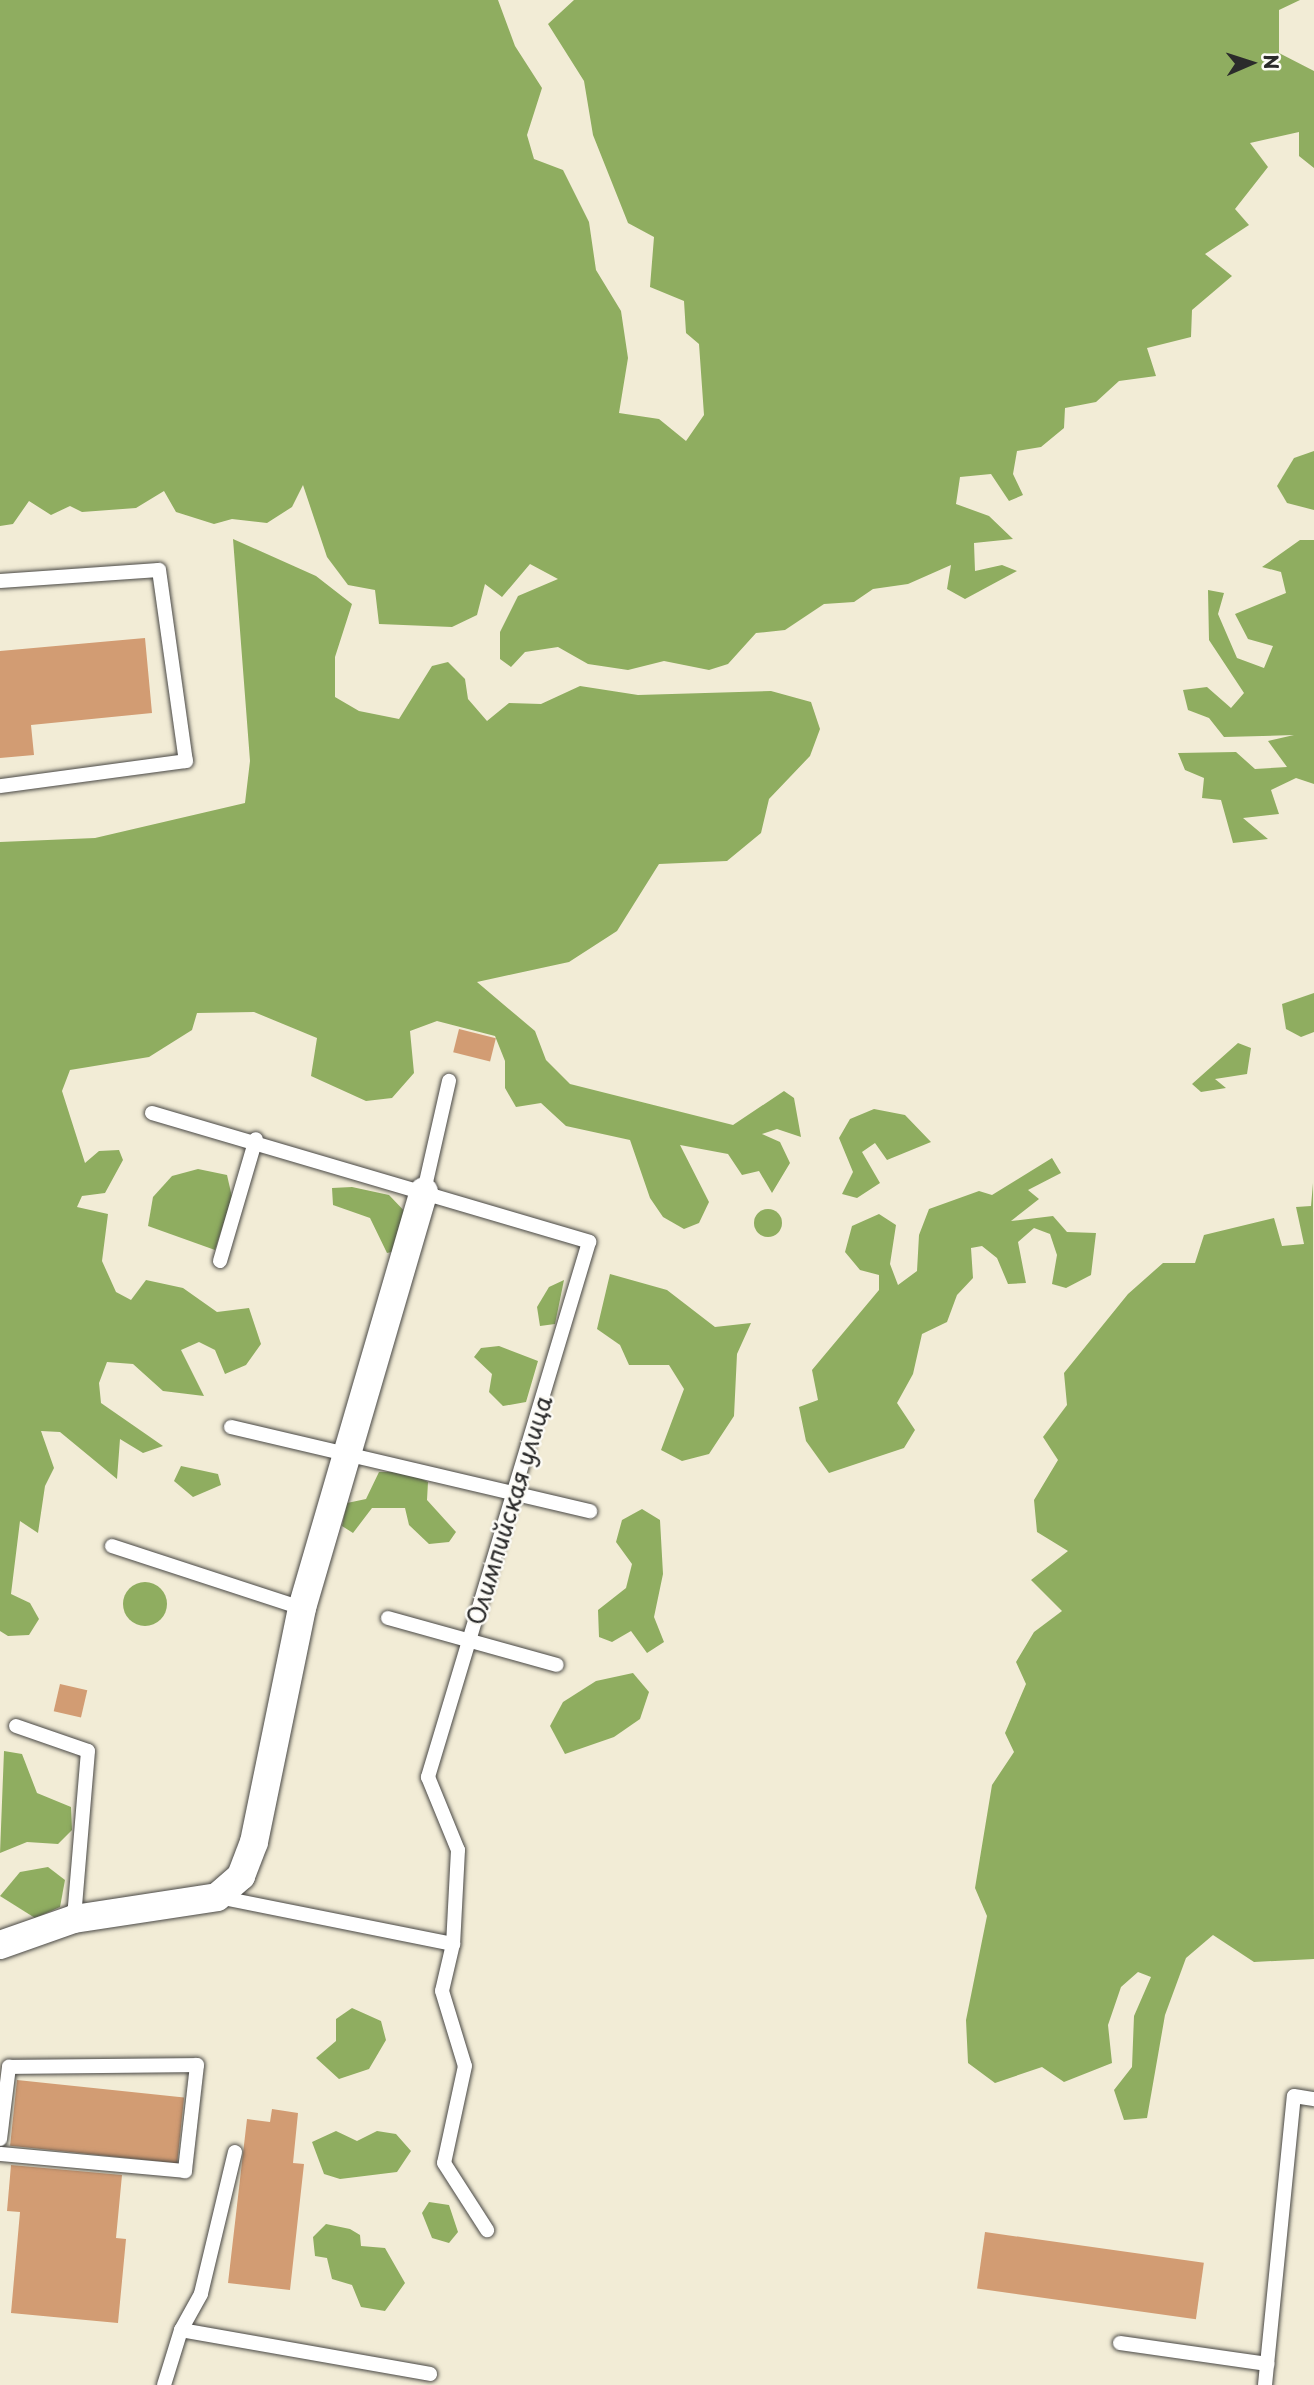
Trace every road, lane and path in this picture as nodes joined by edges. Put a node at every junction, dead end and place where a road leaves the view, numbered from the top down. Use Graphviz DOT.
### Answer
graph roads {
  1 [pos="0,581"];
  2 [pos="0,786"];
  3 [pos="449,1081"];
  4 [pos="152,1113"];
  5 [pos="256,1139"];
  6 [pos="425,1191"];
  7 [pos="220,1261"];
  8 [pos="231,1427"];
  9 [pos="345,1453"];
  10 [pos="514,1493"];
  11 [pos="590,1511"];
  12 [pos="112,1546"];
  13 [pos="302,1608"];
  14 [pos="388,1618"];
  15 [pos="469,1640"];
  16 [pos="557,1665"];
  17 [pos="16,1726"];
  18 [pos="217,1897"];
  19 [pos="74,1919"];
  20 [pos="453,1944"];
  21 [pos="0,1945"];
  22 [pos="1314,2099"];
  23 [pos="0,2139"];
  24 [pos="235,2152"];
  25 [pos="0,2154"];
  26 [pos="487,2230"];
  27 [pos="181,2330"];
  28 [pos="1120,2343"];
  29 [pos="1268,2364"];
  30 [pos="430,2374"];
  31 [pos="164,2385"];
  32 [pos="1265,2385"];
  1 -- 2 [label="lane"];
  3 -- 6 [label="lane"];
  4 -- 5 [label="lane, Олимпийская улица"];
  5 -- 6 [label="lane, Олимпийская улица"];
  5 -- 7 [label="lane"];
  6 -- 9 [label="street"];
  6 -- 10 [label="lane, Олимпийская улица"];
  8 -- 9 [label="lane"];
  9 -- 10 [label="lane"];
  9 -- 13 [label="street"];
  10 -- 11 [label="lane"];
  10 -- 15 [label="lane, Олимпийская улица"];
  12 -- 13 [label="lane"];
  13 -- 18 [label="street"];
  14 -- 15 [label="lane"];
  15 -- 16 [label="lane"];
  15 -- 20 [label="lane, Олимпийская улица"];
  17 -- 19 [label="lane"];
  18 -- 19 [label="street"];
  18 -- 20 [label="lane"];
  19 -- 21 [label="street"];
  20 -- 26 [label="lane, Олимпийская улица"];
  22 -- 29 [label="lane"];
  23 -- 25 [label="lane"];
  24 -- 27 [label="lane"];
  27 -- 30 [label="lane"];
  27 -- 31 [label="lane"];
  28 -- 29 [label="lane"];
  29 -- 32 [label="lane"];
}
